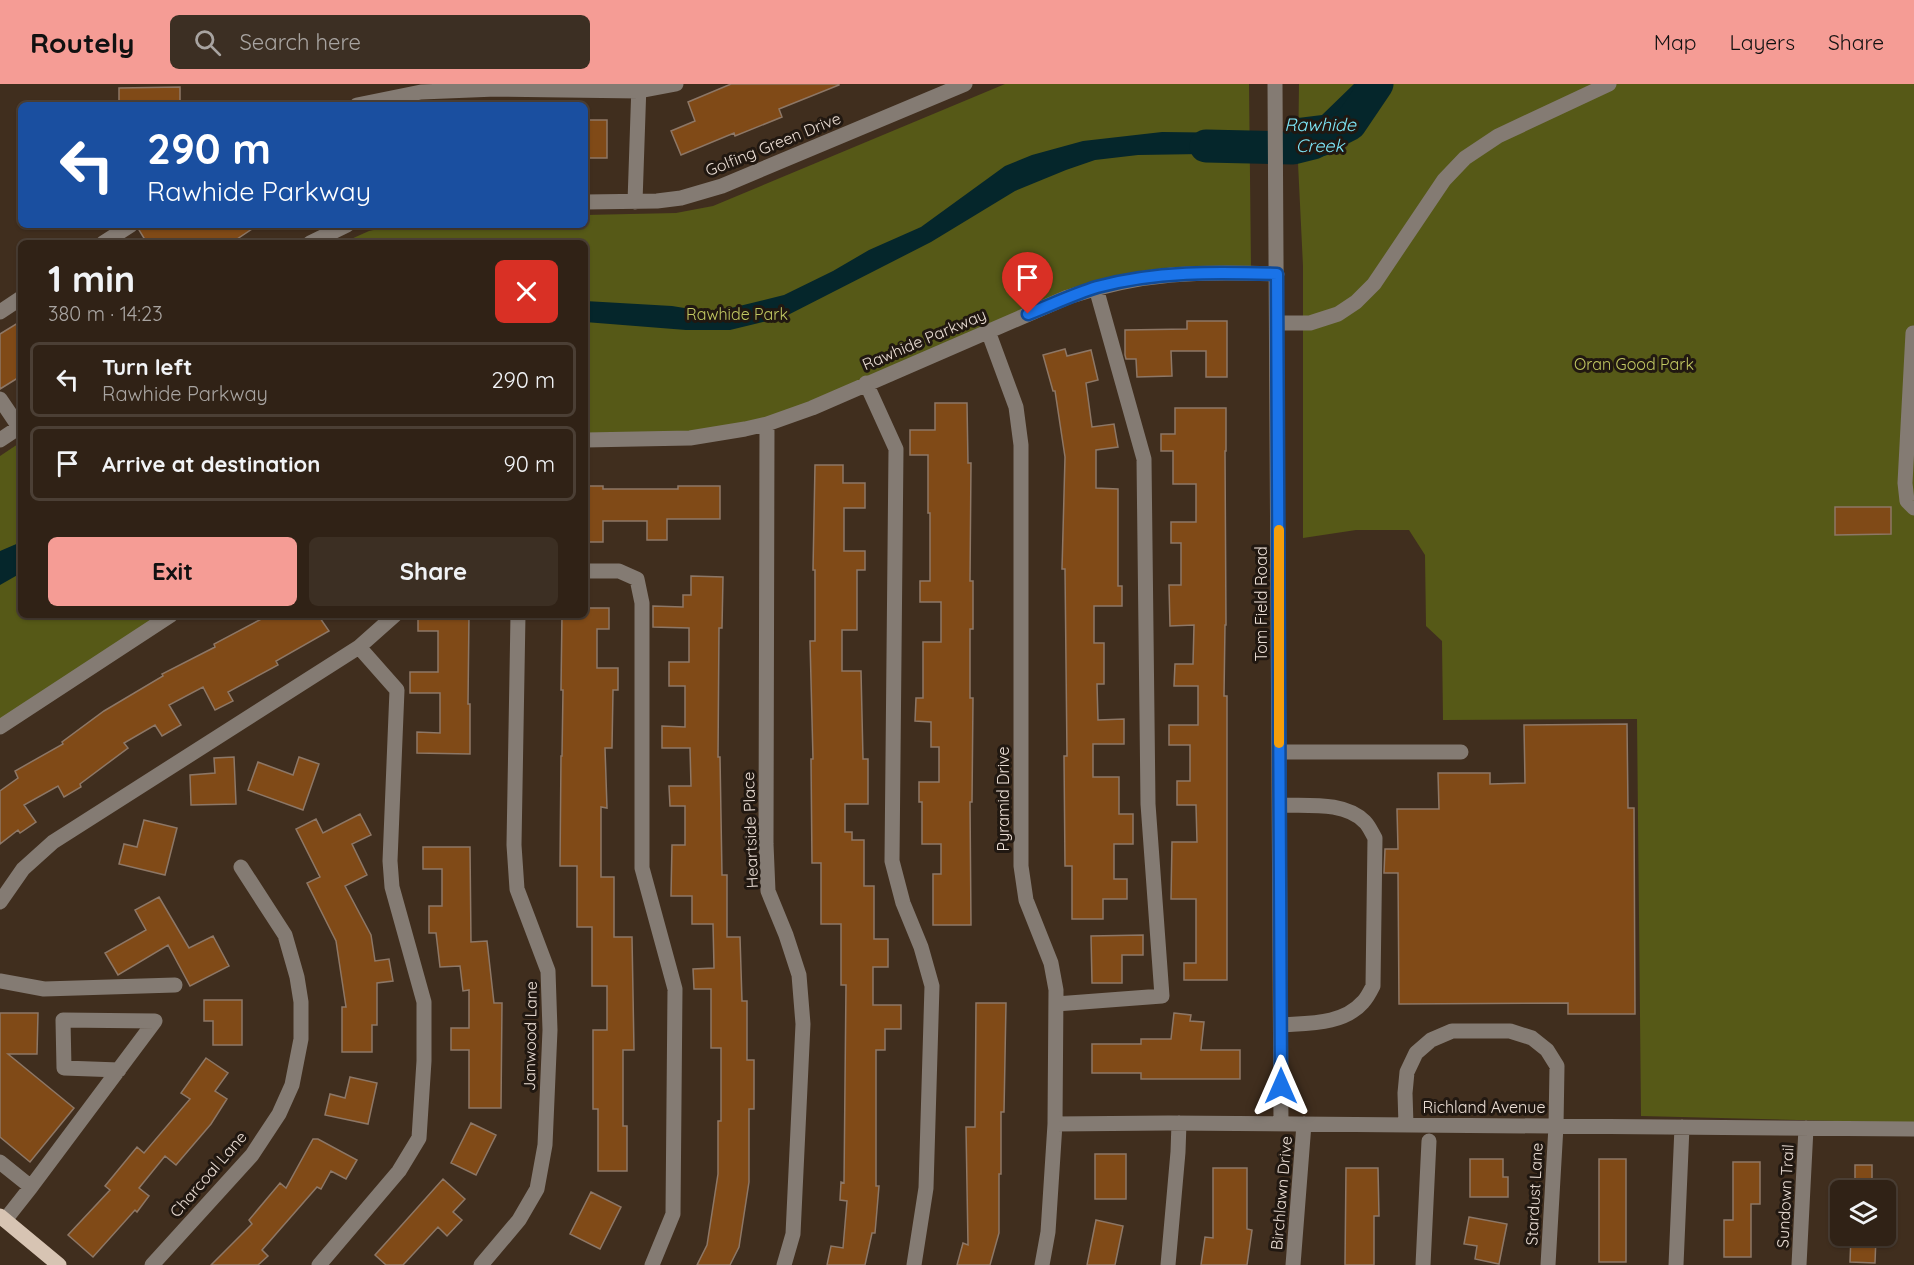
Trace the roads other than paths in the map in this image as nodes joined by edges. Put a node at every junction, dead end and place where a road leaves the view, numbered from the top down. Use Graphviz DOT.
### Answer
graph roads {
  1 [pos="676,84"];
  2 [pos="965,84"];
  3 [pos="1275,84"];
  4 [pos="1610,84"];
  5 [pos="639,87"];
  6 [pos="372,102"];
  7 [pos="588,202"];
  8 [pos="635,202"];
  9 [pos="126,228"];
  10 [pos="340,228"];
  11 [pos="108,240"];
  12 [pos="316,240"];
  13 [pos="1277,274"];
  14 [pos="1096,288"];
  15 [pos="18,300"];
  16 [pos="0,312"];
  17 [pos="1277,323"];
  18 [pos="988,332"];
  19 [pos="1913,333"];
  20 [pos="866,383"];
  21 [pos="0,399"];
  22 [pos="18,424"];
  23 [pos="767,424"];
  24 [pos="18,428"];
  25 [pos="0,440"];
  26 [pos="588,440"];
  27 [pos="1914,508"];
  28 [pos="588,571"];
  29 [pos="166,618"];
  30 [pos="391,618"];
  31 [pos="518,618"];
  32 [pos="359,647"];
  33 [pos="0,727"];
  34 [pos="1280,752"];
  35 [pos="1461,752"];
  36 [pos="1280,805"];
  37 [pos="241,867"];
  38 [pos="0,902"];
  39 [pos="0,981"];
  40 [pos="175,985"];
  41 [pos="1056,1004"];
  42 [pos="1281,1024"];
  43 [pos="119,1070"];
  44 [pos="1179,1123"];
  45 [pos="1055,1124"];
  46 [pos="1281,1124"];
  47 [pos="1304,1124"];
  48 [pos="1406,1125"];
  49 [pos="1556,1126"];
  50 [pos="1682,1127"];
  51 [pos="1806,1128"];
  52 [pos="1914,1129"];
  53 [pos="1430,1141"];
  54 [pos="0,1162"];
  55 [pos="31,1187"];
  56 [pos="3,1218"];
  57 [pos="59,1265"];
  58 [pos="152,1265"];
  59 [pos="319,1265"];
  60 [pos="481,1265"];
  61 [pos="652,1265"];
  62 [pos="784,1265"];
  63 [pos="915,1265"];
  64 [pos="1042,1265"];
  65 [pos="1168,1265"];
  66 [pos="1293,1265"];
  67 [pos="1423,1265"];
  68 [pos="1548,1265"];
  69 [pos="1676,1265"];
  70 [pos="1800,1265"];
  1 -- 5 [label="street"];
  2 -- 8 [label="street, Golfing Green Drive"];
  3 -- 13 [label="street, Tom Field Road"];
  4 -- 17 [label="street"];
  5 -- 6 [label="street"];
  5 -- 8 [label="street"];
  7 -- 8 [label="street, Golfing Green Drive"];
  9 -- 11 [label="street"];
  10 -- 12 [label="street"];
  13 -- 14 [label="street, Rawhide Parkway"];
  13 -- 17 [label="street, Tom Field Road"];
  14 -- 18 [label="street, Rawhide Parkway"];
  14 -- 41 [label="street"];
  15 -- 16 [label="street"];
  17 -- 34 [label="street, Tom Field Road"];
  18 -- 20 [label="street, Rawhide Parkway"];
  18 -- 41 [label="street, Pyramid Drive"];
  19 -- 27 [label="street"];
  20 -- 23 [label="street, Rawhide Parkway"];
  20 -- 63 [label="street"];
  21 -- 22 [label="street"];
  23 -- 26 [label="street, Rawhide Parkway"];
  23 -- 62 [label="street, Heartside Place"];
  24 -- 25 [label="street"];
  28 -- 61 [label="street"];
  29 -- 33 [label="street"];
  30 -- 32 [label="street"];
  31 -- 60 [label="street, Janwood Lane"];
  32 -- 38 [label="street"];
  32 -- 59 [label="street"];
  34 -- 35 [label="street"];
  34 -- 36 [label="street, Tom Field Road"];
  36 -- 42 [label="street, Tom Field Road"];
  36 -- 42 [label="street"];
  37 -- 58 [label="street, Charcoal Lane"];
  39 -- 40 [label="street"];
  41 -- 45 [label="street, Pyramid Drive"];
  42 -- 46 [label="street, Tom Field Road"];
  43 -- 43 [label="street"];
  43 -- 55 [label="street"];
  44 -- 45 [label="street, Richland Avenue"];
  44 -- 46 [label="street, Richland Avenue"];
  44 -- 65 [label="street"];
  45 -- 64 [label="street, Pyramid Drive"];
  46 -- 47 [label="street, Richland Avenue"];
  47 -- 48 [label="street, Richland Avenue"];
  47 -- 66 [label="street, Birchlawn Drive"];
  48 -- 49 [label="street, Richland Avenue"];
  48 -- 49 [label="street, Stardust Lane"];
  49 -- 50 [label="street, Richland Avenue"];
  49 -- 68 [label="street, Stardust Lane"];
  50 -- 51 [label="street, Richland Avenue"];
  50 -- 69 [label="street"];
  51 -- 52 [label="street, Richland Avenue"];
  51 -- 70 [label="street, Sundown Trail"];
  53 -- 67 [label="street"];
  54 -- 55 [label="street"];
  55 -- 56 [label="street"];
  56 -- 57 [label="main road"];
}
